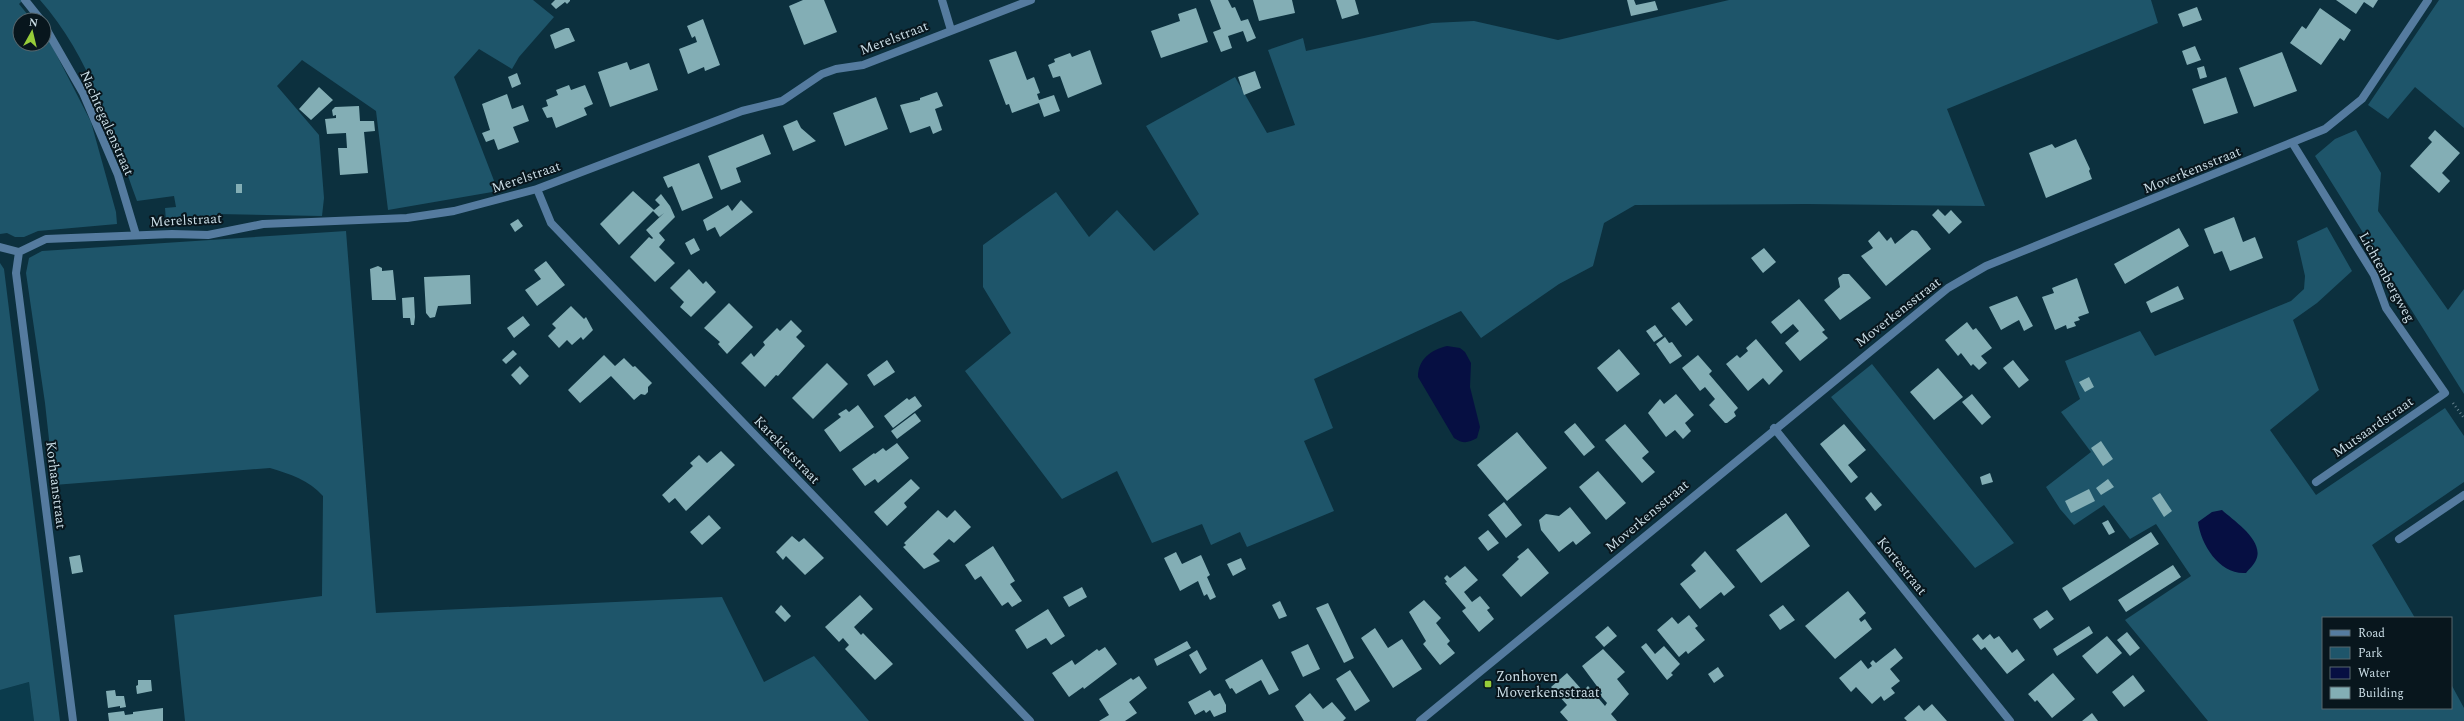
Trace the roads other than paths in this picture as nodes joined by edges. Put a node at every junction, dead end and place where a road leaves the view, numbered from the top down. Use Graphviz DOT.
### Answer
graph roads {
  1 [pos="25,0"];
  2 [pos="942,0"];
  3 [pos="1031,0"];
  4 [pos="2428,0"];
  5 [pos="35,12"];
  6 [pos="950,30"];
  7 [pos="52,39"];
  8 [pos="2293,144"];
  9 [pos="537,189"];
  10 [pos="136,235"];
  11 [pos="0,247"];
  12 [pos="19,252"];
  13 [pos="2445,393"];
  14 [pos="1774,428"];
  15 [pos="2316,482"];
  16 [pos="2464,495"];
  17 [pos="2398,540"];
  18 [pos="73,721"];
  19 [pos="1030,721"];
  20 [pos="1420,721"];
  21 [pos="2010,721"];
  1 -- 5 [label="street"];
  2 -- 6 [label="street"];
  3 -- 6 [label="street, Merelstraat"];
  4 -- 8 [label="street, Moverkensstraat"];
  6 -- 9 [label="street, Merelstraat"];
  7 -- 10 [label="street, Nachtegalenstraat"];
  8 -- 13 [label="street, Lichtenbergweg"];
  8 -- 14 [label="street, Moverkensstraat"];
  9 -- 10 [label="street, Merelstraat"];
  9 -- 19 [label="street, Karekietstraat"];
  10 -- 12 [label="street, Merelstraat"];
  11 -- 12 [label="street"];
  12 -- 18 [label="street, Korhaanstraat"];
  13 -- 15 [label="street, Mutsaardstraat"];
  14 -- 20 [label="street, Moverkensstraat"];
  14 -- 21 [label="street, Kortestraat"];
  16 -- 17 [label="street"];
}
